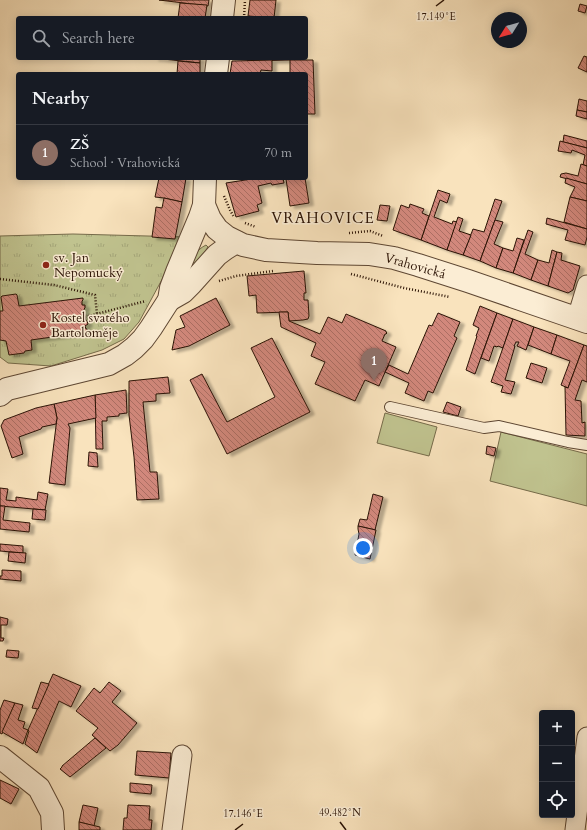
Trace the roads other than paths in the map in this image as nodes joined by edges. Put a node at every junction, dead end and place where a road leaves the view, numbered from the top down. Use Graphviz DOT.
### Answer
graph roads {
  1 [pos="224,0"];
  2 [pos="222,16"];
  3 [pos="218,60"];
  4 [pos="216,72"];
  5 [pos="206,180"];
  6 [pos="204,206"];
  7 [pos="236,242"];
  8 [pos="587,285"];
  9 [pos="159,300"];
  10 [pos="582,320"];
  11 [pos="2,389"];
  12 [pos="390,407"];
  13 [pos="587,444"];
  14 [pos="587,737"];
  15 [pos="182,755"];
  16 [pos="0,757"];
  17 [pos="53,830"];
  18 [pos="172,830"];
  19 [pos="575,830"];
  1 -- 2 [label="street"];
  3 -- 4 [label="street"];
  5 -- 6 [label="street"];
  6 -- 7 [label="street, Vrahovická"];
  6 -- 9 [label="street"];
  7 -- 9 [label="street"];
  7 -- 10 [label="street, Vrahovická"];
  8 -- 10 [label="street"];
  9 -- 11 [label="street"];
  12 -- 13 [label="lane"];
  14 -- 19 [label="street"];
  15 -- 18 [label="street"];
  16 -- 17 [label="street"];
}
